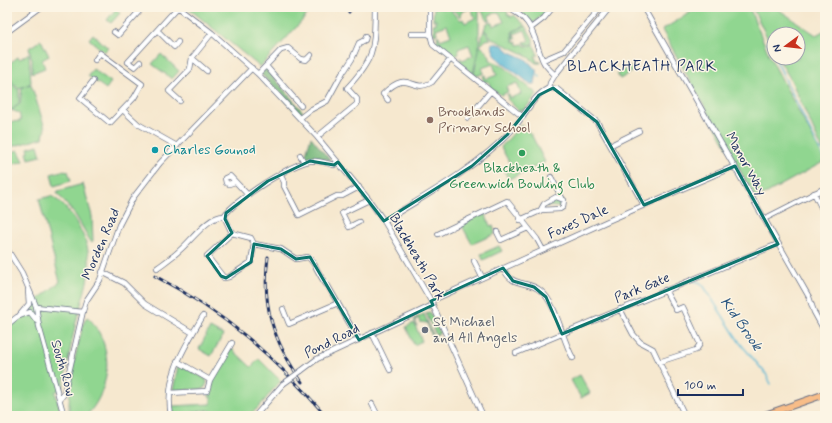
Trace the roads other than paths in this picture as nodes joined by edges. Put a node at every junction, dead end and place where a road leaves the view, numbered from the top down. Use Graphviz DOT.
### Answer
graph roads {
  1 [pos="41,7"];
  2 [pos="143,7"];
  3 [pos="178,7"];
  4 [pos="375,7"];
  5 [pos="430,7"];
  6 [pos="505,7"];
  7 [pos="553,7"];
  8 [pos="601,7"];
  9 [pos="610,7"];
  10 [pos="644,7"];
  11 [pos="531,28"];
  12 [pos="157,30"];
  13 [pos="7,32"];
  14 [pos="114,32"];
  15 [pos="212,33"];
  16 [pos="411,34"];
  17 [pos="430,34"];
  18 [pos="366,36"];
  19 [pos="178,42"];
  20 [pos="311,55"];
  21 [pos="192,58"];
  22 [pos="95,60"];
  23 [pos="450,60"];
  24 [pos="543,60"];
  25 [pos="140,62"];
  26 [pos="266,66"];
  27 [pos="252,68"];
  28 [pos="207,71"];
  29 [pos="258,74"];
  30 [pos="555,75"];
  31 [pos="93,81"];
  32 [pos="550,88"];
  33 [pos="490,92"];
  34 [pos="388,100"];
  35 [pos="180,101"];
  36 [pos="301,106"];
  37 [pos="123,110"];
  38 [pos="523,117"];
  39 [pos="300,118"];
  40 [pos="468,118"];
  41 [pos="639,131"];
  42 [pos="318,137"];
  43 [pos="612,145"];
  44 [pos="177,146"];
  45 [pos="300,155"];
  46 [pos="304,162"];
  47 [pos="338,162"];
  48 [pos="735,166"];
  49 [pos="280,174"];
  50 [pos="551,177"];
  51 [pos="235,182"];
  52 [pos="359,188"];
  53 [pos="821,190"];
  54 [pos="814,193"];
  55 [pos="248,195"];
  56 [pos="562,198"];
  57 [pos="369,200"];
  58 [pos="644,205"];
  59 [pos="541,210"];
  60 [pos="224,216"];
  61 [pos="825,216"];
  62 [pos="764,219"];
  63 [pos="520,220"];
  64 [pos="384,221"];
  65 [pos="359,222"];
  66 [pos="528,228"];
  67 [pos="497,232"];
  68 [pos="232,233"];
  69 [pos="438,234"];
  70 [pos="254,244"];
  71 [pos="778,244"];
  72 [pos="7,249"];
  73 [pos="543,250"];
  74 [pos="474,261"];
  75 [pos="157,268"];
  76 [pos="503,268"];
  77 [pos="102,272"];
  78 [pos="482,277"];
  79 [pos="28,289"];
  80 [pos="666,290"];
  81 [pos="338,303"];
  82 [pos="432,303"];
  83 [pos="28,305"];
  84 [pos="36,306"];
  85 [pos="283,309"];
  86 [pos="620,309"];
  87 [pos="31,312"];
  88 [pos="83,312"];
  89 [pos="203,316"];
  90 [pos="17,317"];
  91 [pos="7,325"];
  92 [pos="39,326"];
  93 [pos="825,332"];
  94 [pos="193,333"];
  95 [pos="372,333"];
  96 [pos="562,334"];
  97 [pos="359,340"];
  98 [pos="232,343"];
  99 [pos="516,353"];
  100 [pos="573,358"];
  101 [pos="177,361"];
  102 [pos="659,362"];
  103 [pos="390,370"];
  104 [pos="210,380"];
  105 [pos="170,393"];
  106 [pos="825,394"];
  107 [pos="60,399"];
  108 [pos="372,404"];
  109 [pos="64,416"];
  110 [pos="171,416"];
  111 [pos="197,416"];
  112 [pos="215,416"];
  113 [pos="255,416"];
  114 [pos="378,416"];
  115 [pos="483,416"];
  116 [pos="685,416"];
  117 [pos="762,416"];
  1 -- 13 [label="street"];
  2 -- 14 [label="street"];
  3 -- 12 [label="street"];
  3 -- 15 [label="street, Blackheath Park"];
  4 -- 42 [label="street"];
  5 -- 17 [label="street"];
  6 -- 11 [label="street"];
  7 -- 11 [label="street"];
  8 -- 24 [label="street"];
  9 -- 30 [label="street"];
  10 -- 48 [label="street, Manor Way"];
  11 -- 24 [label="street"];
  12 -- 19 [label="street"];
  12 -- 25 [label="street"];
  15 -- 21 [label="street"];
  15 -- 27 [label="street, Blackheath Park"];
  16 -- 17 [label="street"];
  17 -- 23 [label="street"];
  18 -- 39 [label="street"];
  20 -- 26 [label="street"];
  21 -- 28 [label="street"];
  21 -- 35 [label="street"];
  22 -- 37 [label="street"];
  23 -- 33 [label="street"];
  23 -- 34 [label="street"];
  24 -- 30 [label="street"];
  26 -- 29 [label="street"];
  26 -- 36 [label="street"];
  27 -- 29 [label="street, Blackheath Park"];
  27 -- 44 [label="street, Morden Road"];
  29 -- 39 [label="street, Blackheath Park"];
  30 -- 32 [label="street"];
  31 -- 37 [label="street"];
  32 -- 38 [label="street"];
  32 -- 43 [label="street"];
  33 -- 38 [label="street"];
  33 -- 40 [label="street"];
  37 -- 44 [label="street"];
  38 -- 64 [label="street"];
  39 -- 42 [label="street, Blackheath Park"];
  41 -- 43 [label="street"];
  42 -- 47 [label="street, Blackheath Park"];
  43 -- 58 [label="street"];
  44 -- 77 [label="street, Morden Road"];
  45 -- 46 [label="street"];
  46 -- 47 [label="street"];
  46 -- 49 [label="street"];
  47 -- 52 [label="street, Blackheath Park"];
  48 -- 58 [label="street, Foxes Dale"];
  48 -- 62 [label="street, Manor Way"];
  49 -- 52 [label="street"];
  49 -- 55 [label="street"];
  50 -- 56 [label="street"];
  51 -- 55 [label="street"];
  52 -- 57 [label="street, Blackheath Park"];
  53 -- 54 [label="street"];
  54 -- 61 [label="street"];
  54 -- 62 [label="street"];
  55 -- 60 [label="street"];
  56 -- 59 [label="street"];
  56 -- 59 [label="street"];
  57 -- 64 [label="street, Blackheath Park"];
  57 -- 65 [label="street"];
  58 -- 73 [label="street, Foxes Dale"];
  59 -- 63 [label="street"];
  60 -- 68 [label="street"];
  60 -- 75 [label="street"];
  62 -- 71 [label="street, Manor Way"];
  63 -- 66 [label="street"];
  63 -- 69 [label="street"];
  64 -- 82 [label="street, Blackheath Park"];
  66 -- 67 [label="street"];
  66 -- 73 [label="street"];
  68 -- 70 [label="street"];
  68 -- 70 [label="street"];
  70 -- 81 [label="street"];
  71 -- 80 [label="street, Park Gate"];
  71 -- 93 [label="street, Manor Way"];
  72 -- 79 [label="street"];
  73 -- 76 [label="street, Foxes Dale"];
  74 -- 78 [label="street"];
  76 -- 78 [label="street, Foxes Dale"];
  76 -- 96 [label="street"];
  77 -- 88 [label="street, Morden Road"];
  77 -- 94 [label="street"];
  78 -- 82 [label="street, Foxes Dale"];
  79 -- 83 [label="street"];
  79 -- 84 [label="street"];
  80 -- 86 [label="street, Park Gate"];
  80 -- 102 [label="street"];
  81 -- 85 [label="street"];
  81 -- 97 [label="street"];
  82 -- 95 [label="street, Pond Road"];
  82 -- 115 [label="street, Blackheath Park"];
  83 -- 84 [label="street"];
  83 -- 87 [label="street"];
  83 -- 90 [label="street"];
  84 -- 87 [label="street"];
  84 -- 88 [label="street"];
  84 -- 92 [label="street"];
  86 -- 96 [label="street, Park Gate"];
  86 -- 102 [label="street"];
  87 -- 90 [label="street"];
  87 -- 92 [label="street"];
  88 -- 107 [label="street, Morden Road"];
  89 -- 94 [label="street"];
  90 -- 91 [label="street"];
  92 -- 107 [label="street, South Row"];
  94 -- 101 [label="street"];
  95 -- 97 [label="street, Pond Road"];
  95 -- 103 [label="street"];
  96 -- 99 [label="street, Park Gate"];
  96 -- 100 [label="street"];
  97 -- 113 [label="street, Pond Road, bridge"];
  98 -- 104 [label="street"];
  101 -- 104 [label="street"];
  101 -- 105 [label="street"];
  102 -- 116 [label="street"];
  104 -- 105 [label="street"];
  105 -- 110 [label="street"];
  106 -- 117 [label="main road"];
  107 -- 109 [label="street, South Row"];
  108 -- 114 [label="street"];
  111 -- 112 [label="street"];
}
